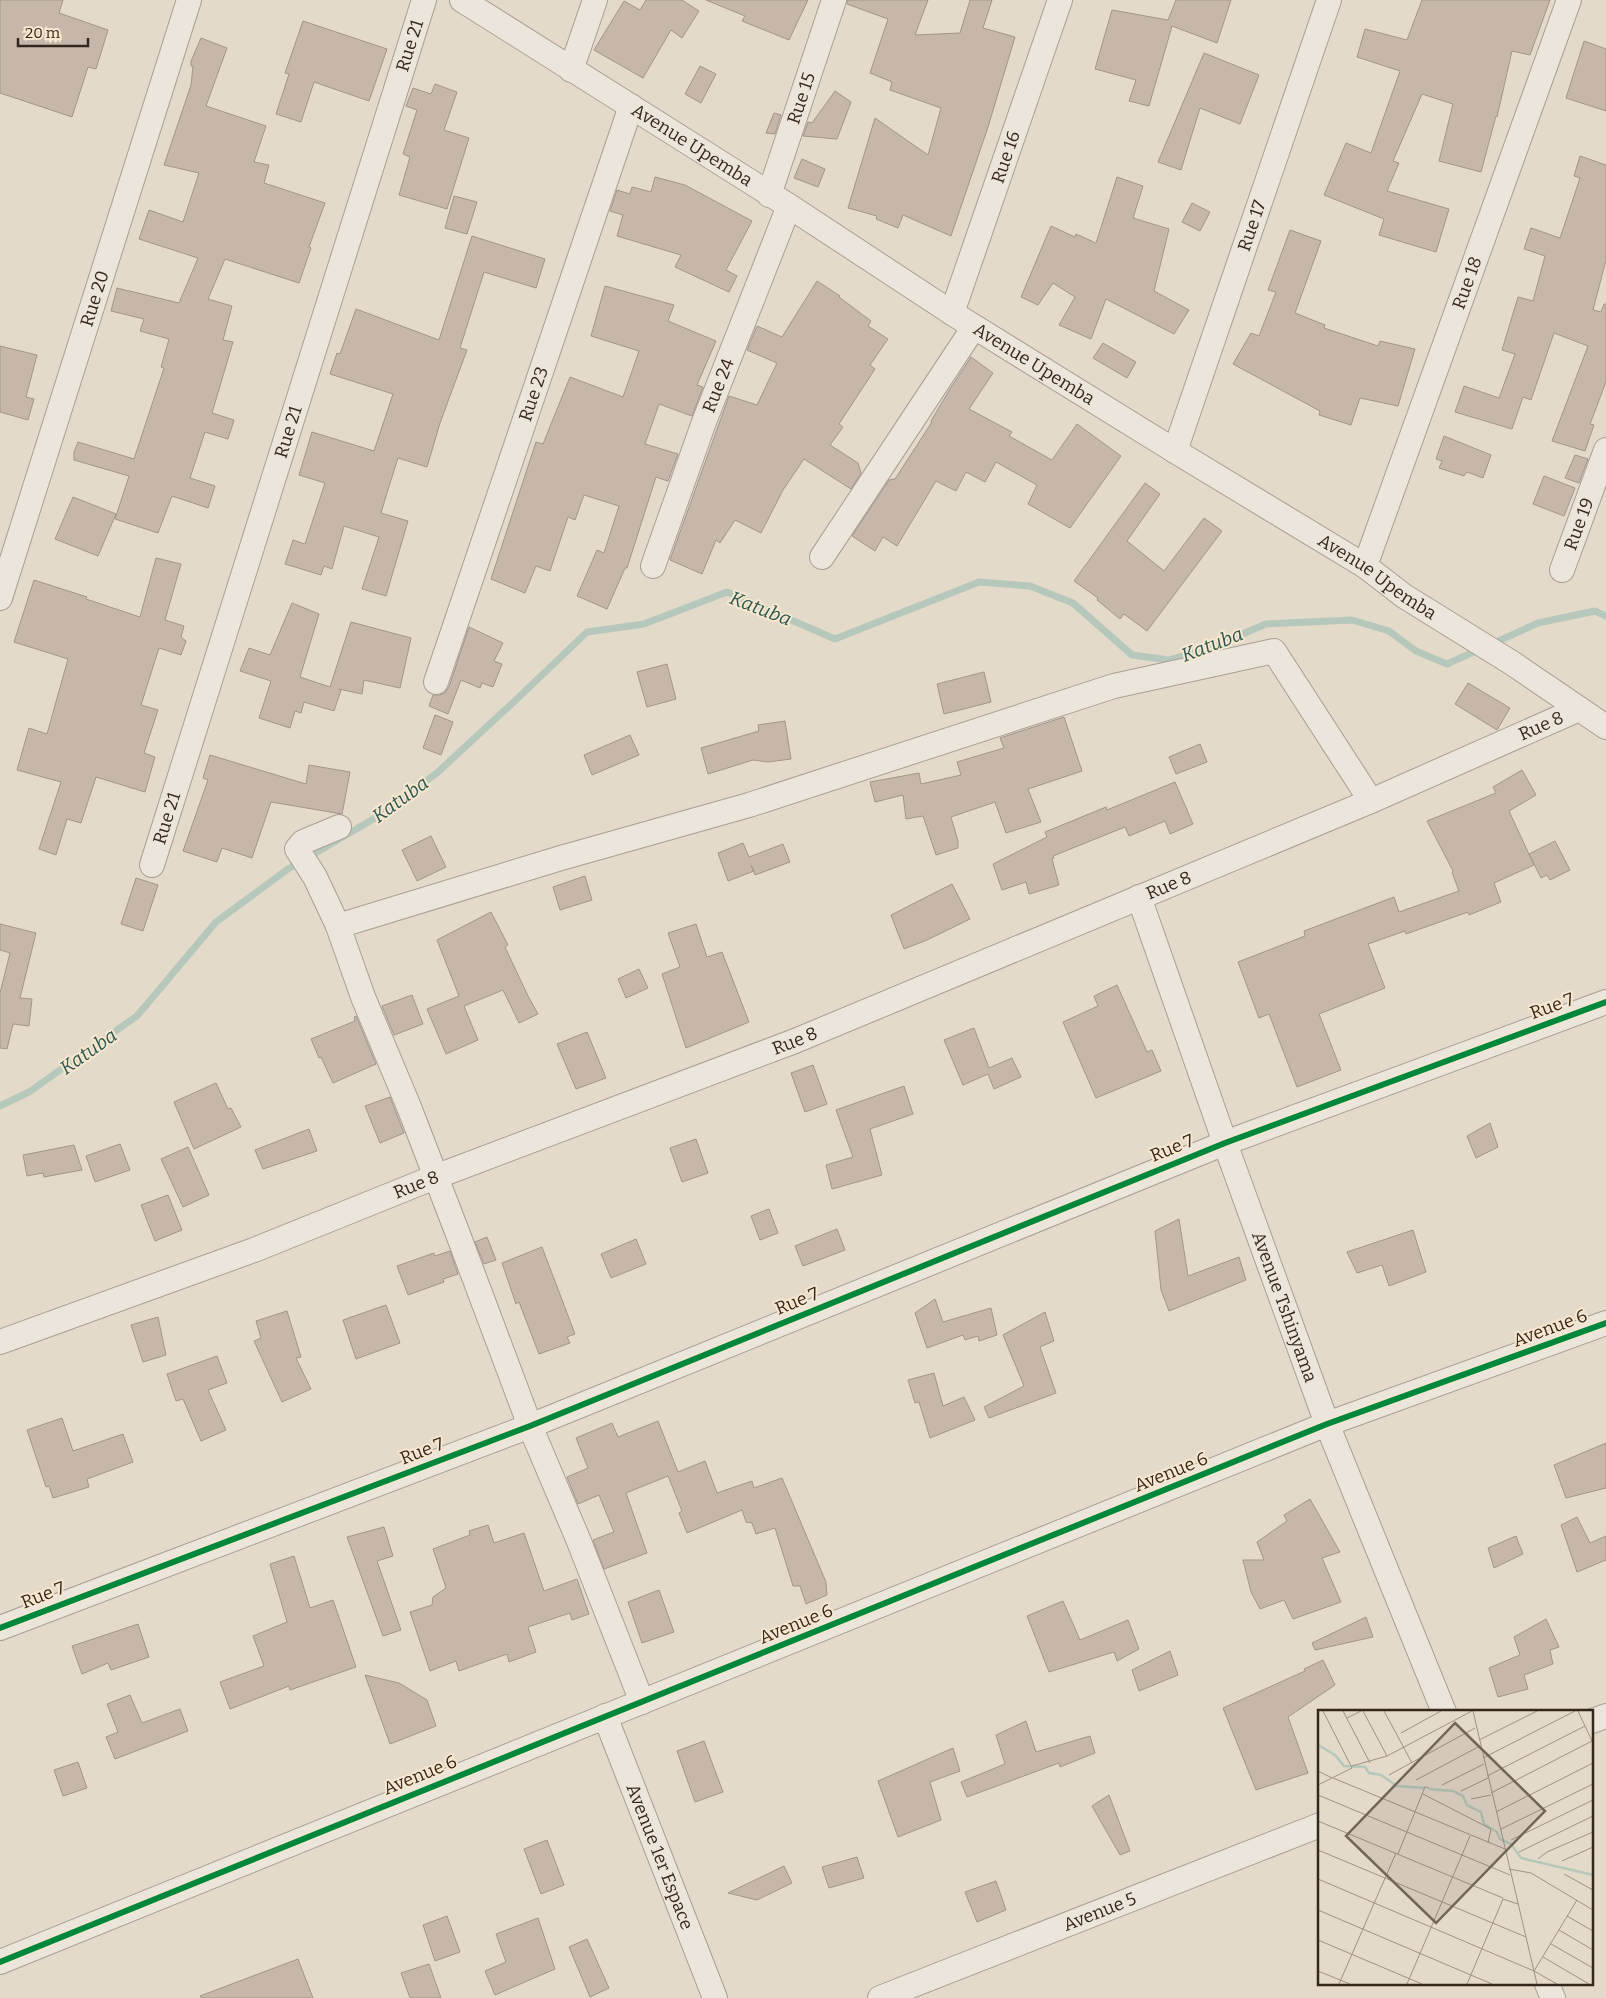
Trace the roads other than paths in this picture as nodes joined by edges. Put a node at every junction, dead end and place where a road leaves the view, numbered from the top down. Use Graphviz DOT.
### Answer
graph roads {
  1 [pos="189,0"];
  2 [pos="424,0"];
  3 [pos="462,0"];
  4 [pos="595,0"];
  5 [pos="834,0"];
  6 [pos="1060,0"];
  7 [pos="1329,0"];
  8 [pos="1569,0"];
  9 [pos="572,70"];
  10 [pos="631,106"];
  11 [pos="779,201"];
  12 [pos="952,313"];
  13 [pos="974,327"];
  14 [pos="1606,450"];
  15 [pos="1175,451"];
  16 [pos="822,557"];
  17 [pos="653,566"];
  18 [pos="1365,566"];
  19 [pos="1562,570"];
  20 [pos="0,598"];
  21 [pos="436,682"];
  22 [pos="1579,709"];
  23 [pos="1606,727"];
  24 [pos="1370,801"];
  25 [pos="339,827"];
  26 [pos="152,865"];
  27 [pos="1139,897"];
  28 [pos="338,926"];
  29 [pos="1606,1002"];
  30 [pos="1225,1143"];
  31 [pos="435,1177"];
  32 [pos="1606,1323"];
  33 [pos="0,1342"];
  34 [pos="1328,1424"];
  35 [pos="530,1426"];
  36 [pos="0,1628"];
  37 [pos="642,1702"];
  38 [pos="1443,1710"];
  39 [pos="605,1716"];
  40 [pos="1606,1716"];
  41 [pos="1594,1720"];
  42 [pos="1318,1826"];
  43 [pos="0,1962"];
  44 [pos="1548,1986"];
  45 [pos="715,1998"];
  46 [pos="880,1998"];
  47 [pos="1552,1998"];
  1 -- 20 [label="street, Rue 20"];
  2 -- 26 [label="street, Rue 21"];
  3 -- 9 [label="street, Avenue Upemba"];
  4 -- 9 [label="street"];
  5 -- 11 [label="street, Rue 15"];
  6 -- 12 [label="street, Rue 16"];
  7 -- 15 [label="street, Rue 17"];
  8 -- 18 [label="street, Rue 18"];
  9 -- 10 [label="street, Avenue Upemba"];
  10 -- 11 [label="street, Avenue Upemba"];
  10 -- 21 [label="street, Rue 23"];
  11 -- 12 [label="street, Avenue Upemba"];
  11 -- 17 [label="street, Rue 24"];
  12 -- 13 [label="street, Avenue Upemba"];
  13 -- 15 [label="street, Avenue Upemba"];
  13 -- 16 [label="street"];
  14 -- 19 [label="street, Rue 19"];
  15 -- 18 [label="street, Avenue Upemba"];
  18 -- 22 [label="street, Avenue Upemba"];
  22 -- 23 [label="street, Avenue Upemba"];
  22 -- 24 [label="street, Rue 8"];
  24 -- 27 [label="street, Rue 8"];
  24 -- 28 [label="street"];
  25 -- 28 [label="street"];
  27 -- 30 [label="street, Avenue Tshinyama"];
  27 -- 31 [label="street, Rue 8"];
  28 -- 31 [label="street"];
  29 -- 30 [label="street, Rue 7"];
  30 -- 34 [label="street, Avenue Tshinyama"];
  30 -- 35 [label="street, Rue 7"];
  31 -- 33 [label="street, Rue 8"];
  31 -- 35 [label="street"];
  32 -- 34 [label="street, Avenue 6"];
  34 -- 37 [label="street, Avenue 6"];
  34 -- 38 [label="street, Avenue Tshinyama"];
  35 -- 36 [label="street, Rue 7"];
  35 -- 37 [label="street"];
  37 -- 39 [label="street, Avenue 6"];
  39 -- 43 [label="street, Avenue 6"];
  39 -- 45 [label="street, Avenue 1er Espace"];
  40 -- 41 [label="street"];
  42 -- 46 [label="street, Avenue 5"];
  44 -- 47 [label="street"];
}
